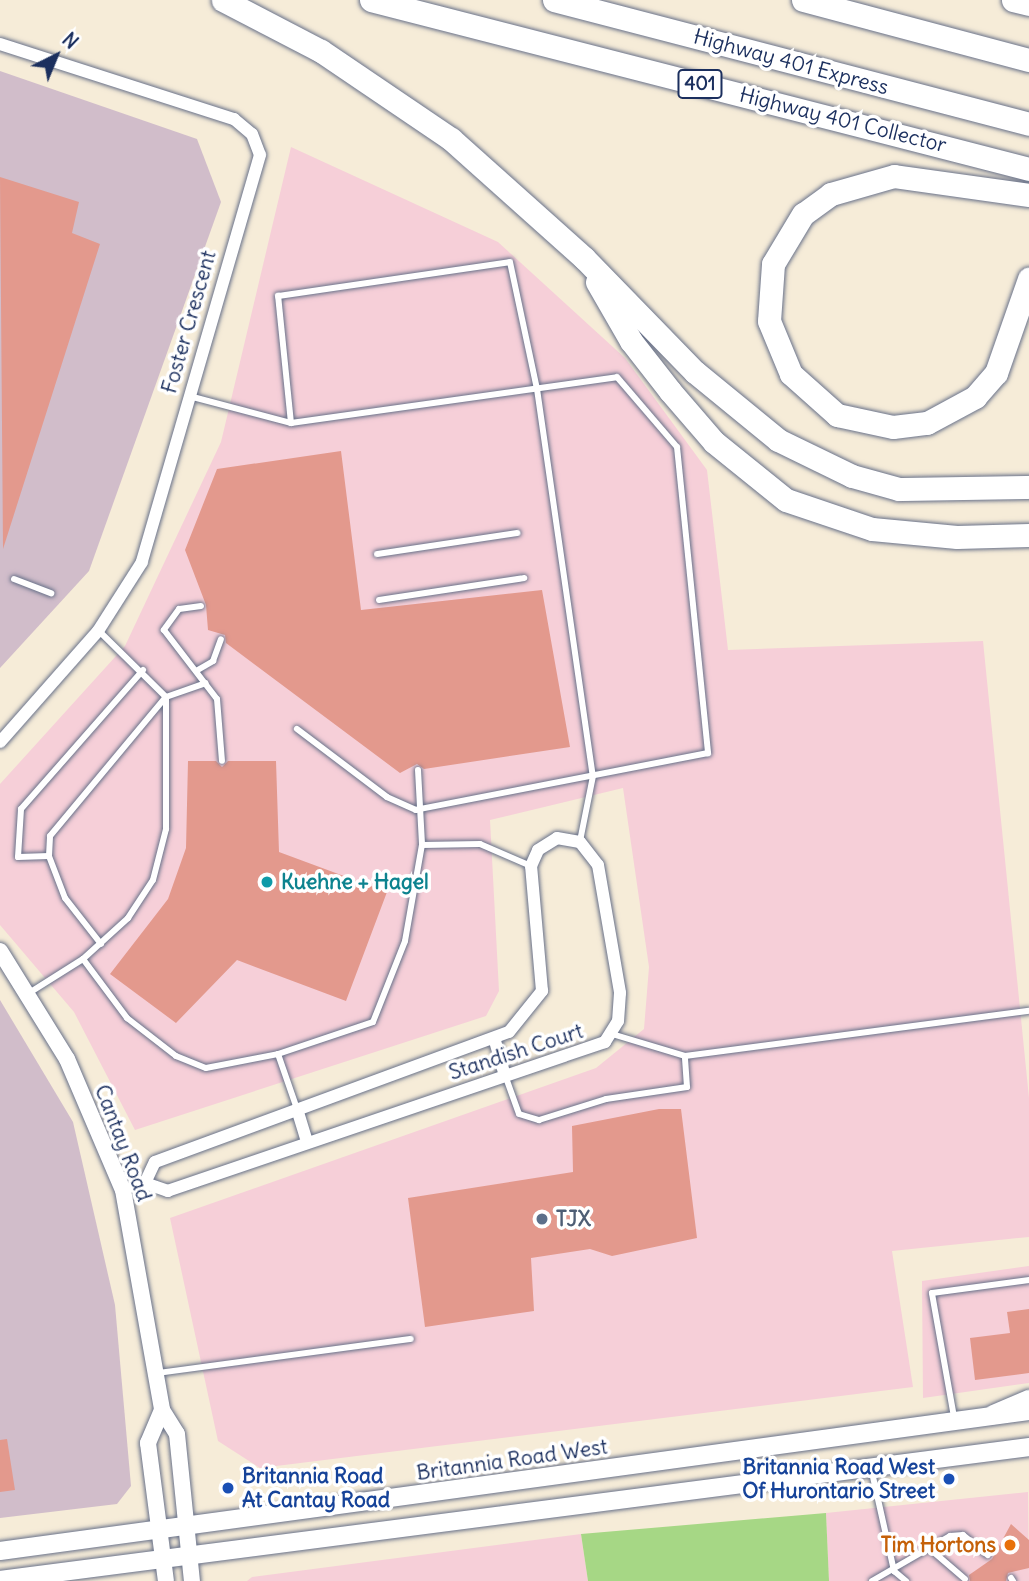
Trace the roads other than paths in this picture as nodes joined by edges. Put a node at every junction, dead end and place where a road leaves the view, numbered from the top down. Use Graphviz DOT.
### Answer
graph roads {
  1 [pos="223,0"];
  2 [pos="371,0"];
  3 [pos="554,0"];
  4 [pos="803,0"];
  5 [pos="1013,0"];
  6 [pos="1029,4"];
  7 [pos="0,44"];
  8 [pos="1029,60"];
  9 [pos="1029,124"];
  10 [pos="1029,169"];
  11 [pos="1029,195"];
  12 [pos="584,258"];
  13 [pos="1029,279"];
  14 [pos="537,389"];
  15 [pos="187,396"];
  16 [pos="291,423"];
  17 [pos="1029,487"];
  18 [pos="517,533"];
  19 [pos="1029,535"];
  20 [pos="377,554"];
  21 [pos="524,578"];
  22 [pos="14,579"];
  23 [pos="51,593"];
  24 [pos="379,600"];
  25 [pos="201,606"];
  26 [pos="99,631"];
  27 [pos="221,639"];
  28 [pos="143,670"];
  29 [pos="196,671"];
  30 [pos="206,683"];
  31 [pos="166,697"];
  32 [pos="297,729"];
  33 [pos="0,741"];
  34 [pos="222,761"];
  35 [pos="418,770"];
  36 [pos="593,776"];
  37 [pos="416,810"];
  38 [pos="580,842"];
  39 [pos="422,845"];
  40 [pos="49,856"];
  41 [pos="531,866"];
  42 [pos="101,944"];
  43 [pos="0,951"];
  44 [pos="83,959"];
  45 [pos="29,993"];
  46 [pos="1029,1011"];
  47 [pos="612,1034"];
  48 [pos="495,1041"];
  49 [pos="278,1054"];
  50 [pos="685,1056"];
  51 [pos="505,1076"];
  52 [pos="298,1109"];
  53 [pos="307,1141"];
  54 [pos="145,1182"];
  55 [pos="123,1190"];
  56 [pos="1029,1280"];
  57 [pos="411,1339"];
  58 [pos="156,1374"];
  59 [pos="1029,1399"];
  60 [pos="162,1410"];
  61 [pos="1029,1411"];
  62 [pos="993,1414"];
  63 [pos="954,1419"];
  64 [pos="1029,1447"];
  65 [pos="871,1467"];
  66 [pos="188,1542"];
  67 [pos="161,1545"];
  68 [pos="930,1549"];
  69 [pos="0,1551"];
  70 [pos="988,1555"];
  71 [pos="894,1571"];
  72 [pos="965,1579"];
  73 [pos="0,1580"];
  74 [pos="877,1580"];
  75 [pos="166,1581"];
  76 [pos="192,1581"];
  77 [pos="906,1581"];
  1 -- 12 [label="highway"];
  2 -- 10 [label="highway, Highway 401 Collector / 401"];
  3 -- 9 [label="highway, Highway 401 Express / 401"];
  4 -- 8 [label="highway"];
  5 -- 6 [label="highway"];
  7 -- 15 [label="street, Foster Crescent"];
  11 -- 13 [label="highway"];
  12 -- 17 [label="highway"];
  12 -- 19 [label="highway"];
  14 -- 16 [label="lane"];
  14 -- 16 [label="lane"];
  14 -- 36 [label="lane"];
  14 -- 36 [label="lane"];
  15 -- 16 [label="lane"];
  15 -- 26 [label="street, Foster Crescent"];
  18 -- 20 [label="lane"];
  21 -- 24 [label="lane"];
  22 -- 23 [label="lane"];
  25 -- 29 [label="lane"];
  26 -- 28 [label="lane"];
  26 -- 33 [label="street, Foster Crescent"];
  27 -- 29 [label="lane"];
  28 -- 31 [label="lane"];
  28 -- 40 [label="lane"];
  29 -- 30 [label="lane"];
  30 -- 31 [label="lane"];
  30 -- 34 [label="lane"];
  31 -- 40 [label="lane"];
  31 -- 42 [label="lane"];
  32 -- 37 [label="lane"];
  35 -- 37 [label="lane"];
  36 -- 37 [label="lane"];
  36 -- 38 [label="lane"];
  37 -- 39 [label="lane"];
  38 -- 41 [label="street"];
  38 -- 47 [label="street, Standish Court"];
  39 -- 41 [label="lane"];
  39 -- 49 [label="lane"];
  40 -- 42 [label="lane"];
  41 -- 48 [label="street, Standish Court"];
  42 -- 44 [label="lane"];
  43 -- 45 [label="street, Cantay Road"];
  44 -- 45 [label="lane"];
  44 -- 49 [label="lane"];
  45 -- 55 [label="street, Cantay Road"];
  46 -- 50 [label="lane"];
  47 -- 50 [label="lane"];
  47 -- 51 [label="street, Standish Court"];
  48 -- 51 [label="street"];
  48 -- 52 [label="street, Standish Court"];
  49 -- 52 [label="lane"];
  50 -- 51 [label="lane"];
  51 -- 53 [label="street, Standish Court"];
  52 -- 53 [label="street"];
  52 -- 54 [label="street, Standish Court"];
  53 -- 54 [label="street, Standish Court"];
  54 -- 55 [label="street, Standish Court"];
  55 -- 58 [label="street, Cantay Road"];
  56 -- 63 [label="lane"];
  57 -- 58 [label="lane"];
  58 -- 60 [label="street, Cantay Road"];
  59 -- 62 [label="main road"];
  60 -- 66 [label="street, Cantay Road"];
  60 -- 67 [label="street"];
  61 -- 62 [label="main road, Britannia Road West"];
  62 -- 63 [label="main road, Britannia Road West"];
  63 -- 66 [label="main road, Britannia Road West"];
  64 -- 65 [label="main road, Britannia Road West"];
  65 -- 66 [label="main road, Britannia Road West"];
  65 -- 71 [label="lane"];
  66 -- 67 [label="main road, Britannia Road West"];
  66 -- 67 [label="main road, Britannia Road West"];
  66 -- 76 [label="street, Cantay Road"];
  67 -- 69 [label="main road, Britannia Road West"];
  67 -- 73 [label="main road, Britannia Road West"];
  67 -- 75 [label="street"];
  68 -- 70 [label="lane"];
  68 -- 71 [label="lane"];
  68 -- 72 [label="lane"];
  71 -- 74 [label="lane"];
  71 -- 77 [label="lane"];
}
